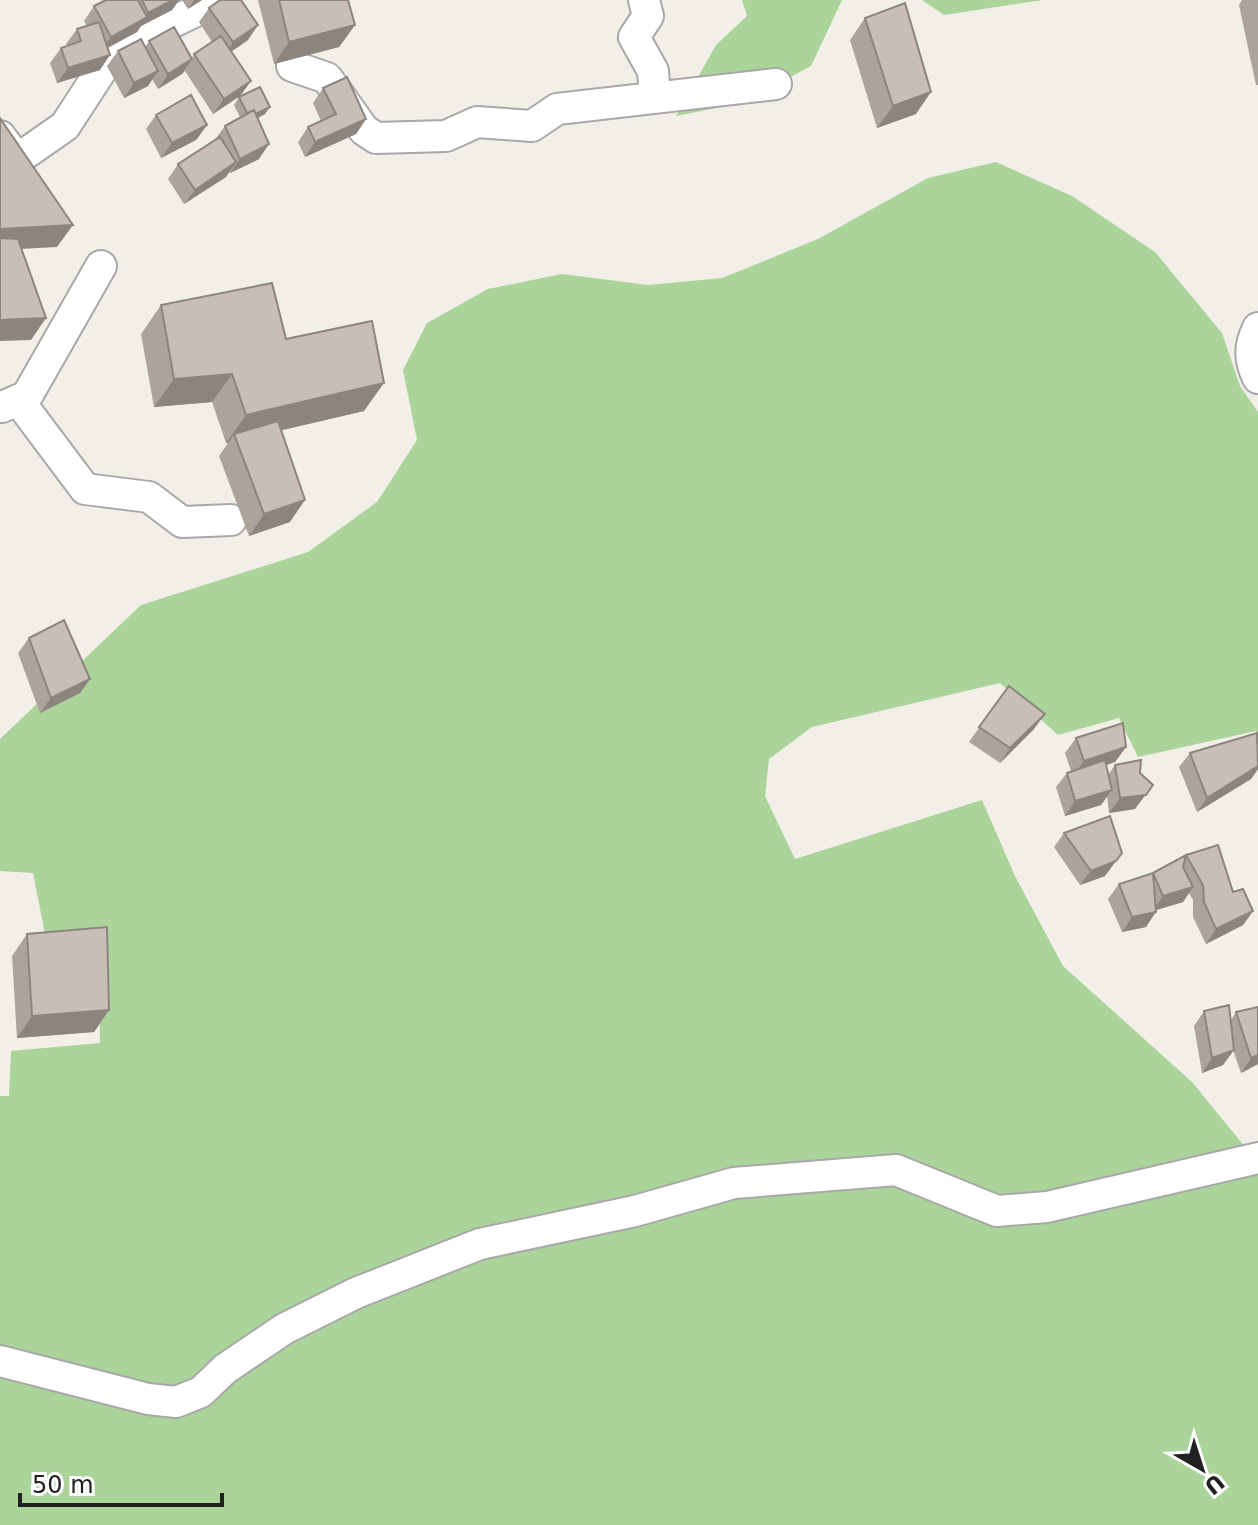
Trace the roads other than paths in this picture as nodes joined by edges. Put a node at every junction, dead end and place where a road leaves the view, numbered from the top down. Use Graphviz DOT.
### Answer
graph roads {
  1 [pos="218,0"];
  2 [pos="644,0"];
  3 [pos="292,66"];
  4 [pos="776,84"];
  5 [pos="655,97"];
  6 [pos="0,136"];
  7 [pos="101,266"];
  8 [pos="1258,328"];
  9 [pos="1258,378"];
  10 [pos="4,407"];
  11 [pos="231,520"];
  12 [pos="1258,1158"];
  13 [pos="0,1361"];
  1 -- 6 [label="street"];
  2 -- 5 [label="street"];
  3 -- 5 [label="street"];
  4 -- 5 [label="street"];
  7 -- 10 [label="street"];
  8 -- 9 [label="street"];
  10 -- 11 [label="street"];
  12 -- 13 [label="street"];
}
